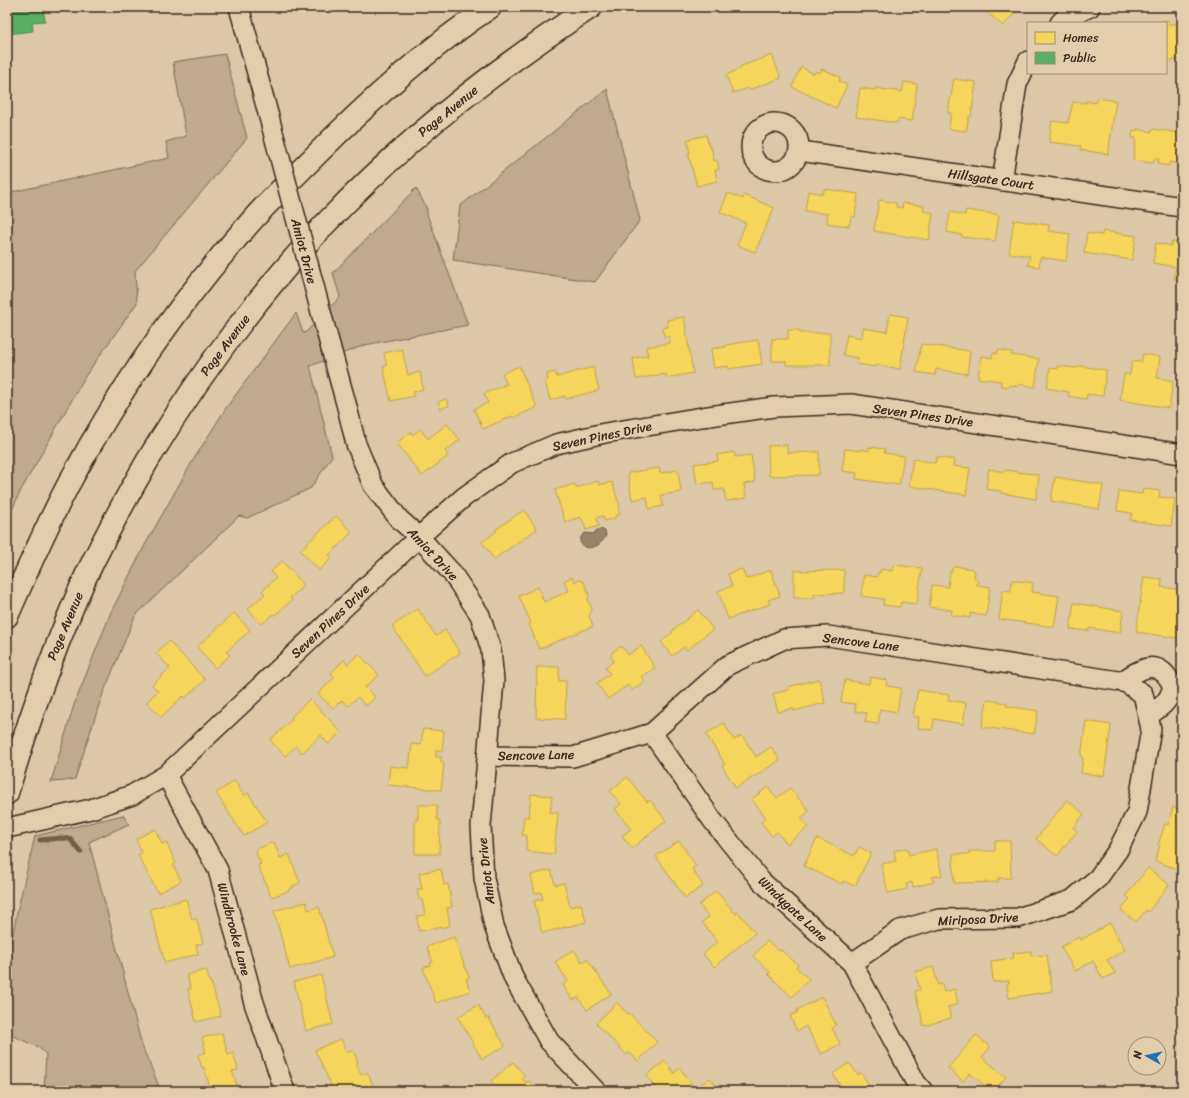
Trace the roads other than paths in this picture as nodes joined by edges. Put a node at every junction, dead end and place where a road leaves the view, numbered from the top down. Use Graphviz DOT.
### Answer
graph roads {
  1 [pos="240,7"];
  2 [pos="490,7"];
  3 [pos="592,7"];
  4 [pos="1090,7"];
  5 [pos="1061,22"];
  6 [pos="1027,63"];
  7 [pos="800,151"];
  8 [pos="1002,181"];
  9 [pos="1182,207"];
  10 [pos="1182,454"];
  11 [pos="418,537"];
  12 [pos="7,616"];
  13 [pos="1121,682"];
  14 [pos="1143,694"];
  15 [pos="1148,716"];
  16 [pos="652,733"];
  17 [pos="488,756"];
  18 [pos="166,775"];
  19 [pos="7,794"];
  20 [pos="7,828"];
  21 [pos="852,963"];
  22 [pos="285,1091"];
  23 [pos="596,1091"];
  24 [pos="923,1091"];
  1 -- 11 [label="street, Amiot Drive, bridge"];
  2 -- 12 [label="highway"];
  3 -- 19 [label="highway, Page Avenue"];
  4 -- 5 [label="street"];
  6 -- 8 [label="street"];
  7 -- 8 [label="street, Hillsgate Court"];
  8 -- 9 [label="street, Hillsgate Court"];
  10 -- 11 [label="street, Seven Pines Drive"];
  11 -- 17 [label="street, Amiot Drive"];
  11 -- 18 [label="street, Seven Pines Drive"];
  13 -- 14 [label="street, Sencove Lane"];
  13 -- 15 [label="street"];
  13 -- 16 [label="street, Sencove Lane"];
  14 -- 15 [label="street, Miriposa Drive"];
  15 -- 21 [label="street, Miriposa Drive"];
  16 -- 17 [label="street, Sencove Lane"];
  16 -- 21 [label="street, Windygate Lane"];
  17 -- 23 [label="street, Amiot Drive"];
  18 -- 20 [label="street, Seven Pines Drive"];
  18 -- 22 [label="street, Windbrooke Lane"];
  21 -- 24 [label="street, Windygate Lane"];
}
